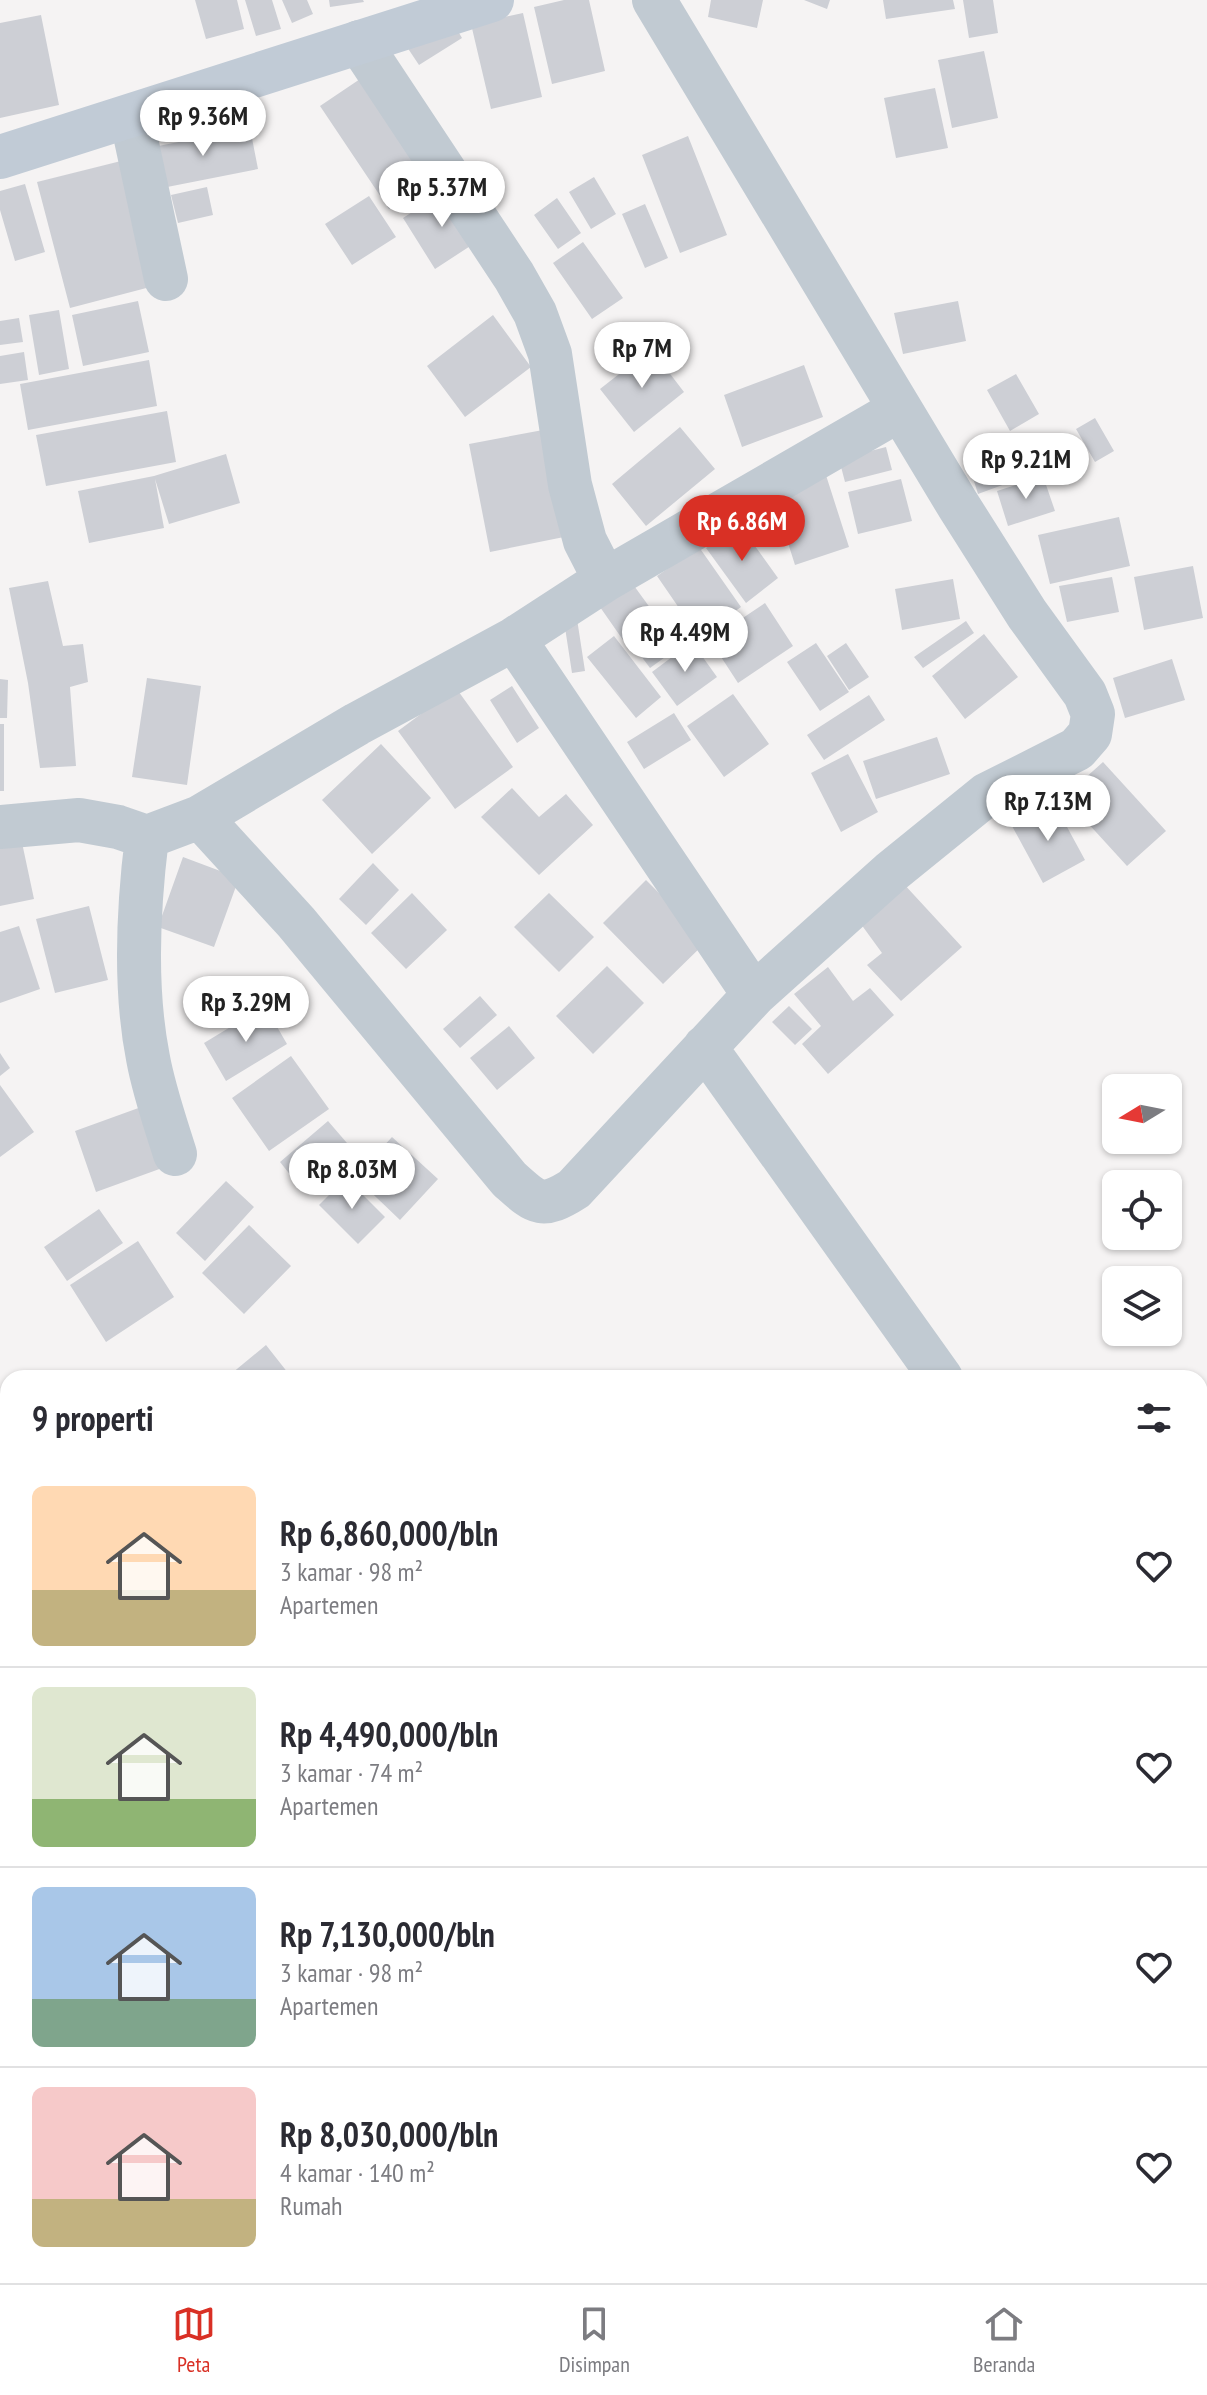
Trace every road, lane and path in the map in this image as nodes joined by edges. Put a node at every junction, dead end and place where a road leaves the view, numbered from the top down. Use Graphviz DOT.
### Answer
graph roads {
  1 [pos="492,0"];
  2 [pos="654,0"];
  3 [pos="359,42"];
  4 [pos="131,116"];
  5 [pos="0,157"];
  6 [pos="166,279"];
  7 [pos="899,410"];
  8 [pos="605,580"];
  9 [pos="514,639"];
  10 [pos="200,817"];
  11 [pos="0,827"];
  12 [pos="147,837"];
  13 [pos="754,995"];
  14 [pos="705,1047"];
  15 [pos="175,1154"];
  16 [pos="935,1370"];
  1 -- 3 [label="street"];
  2 -- 7 [label="street"];
  3 -- 4 [label="street"];
  3 -- 8 [label="street"];
  4 -- 5 [label="street"];
  4 -- 6 [label="street"];
  7 -- 8 [label="street"];
  7 -- 13 [label="street"];
  8 -- 9 [label="street"];
  9 -- 10 [label="street"];
  9 -- 13 [label="street"];
  10 -- 12 [label="street"];
  10 -- 14 [label="street"];
  11 -- 12 [label="street"];
  12 -- 15 [label="street"];
  13 -- 14 [label="street"];
  14 -- 16 [label="street"];
}
